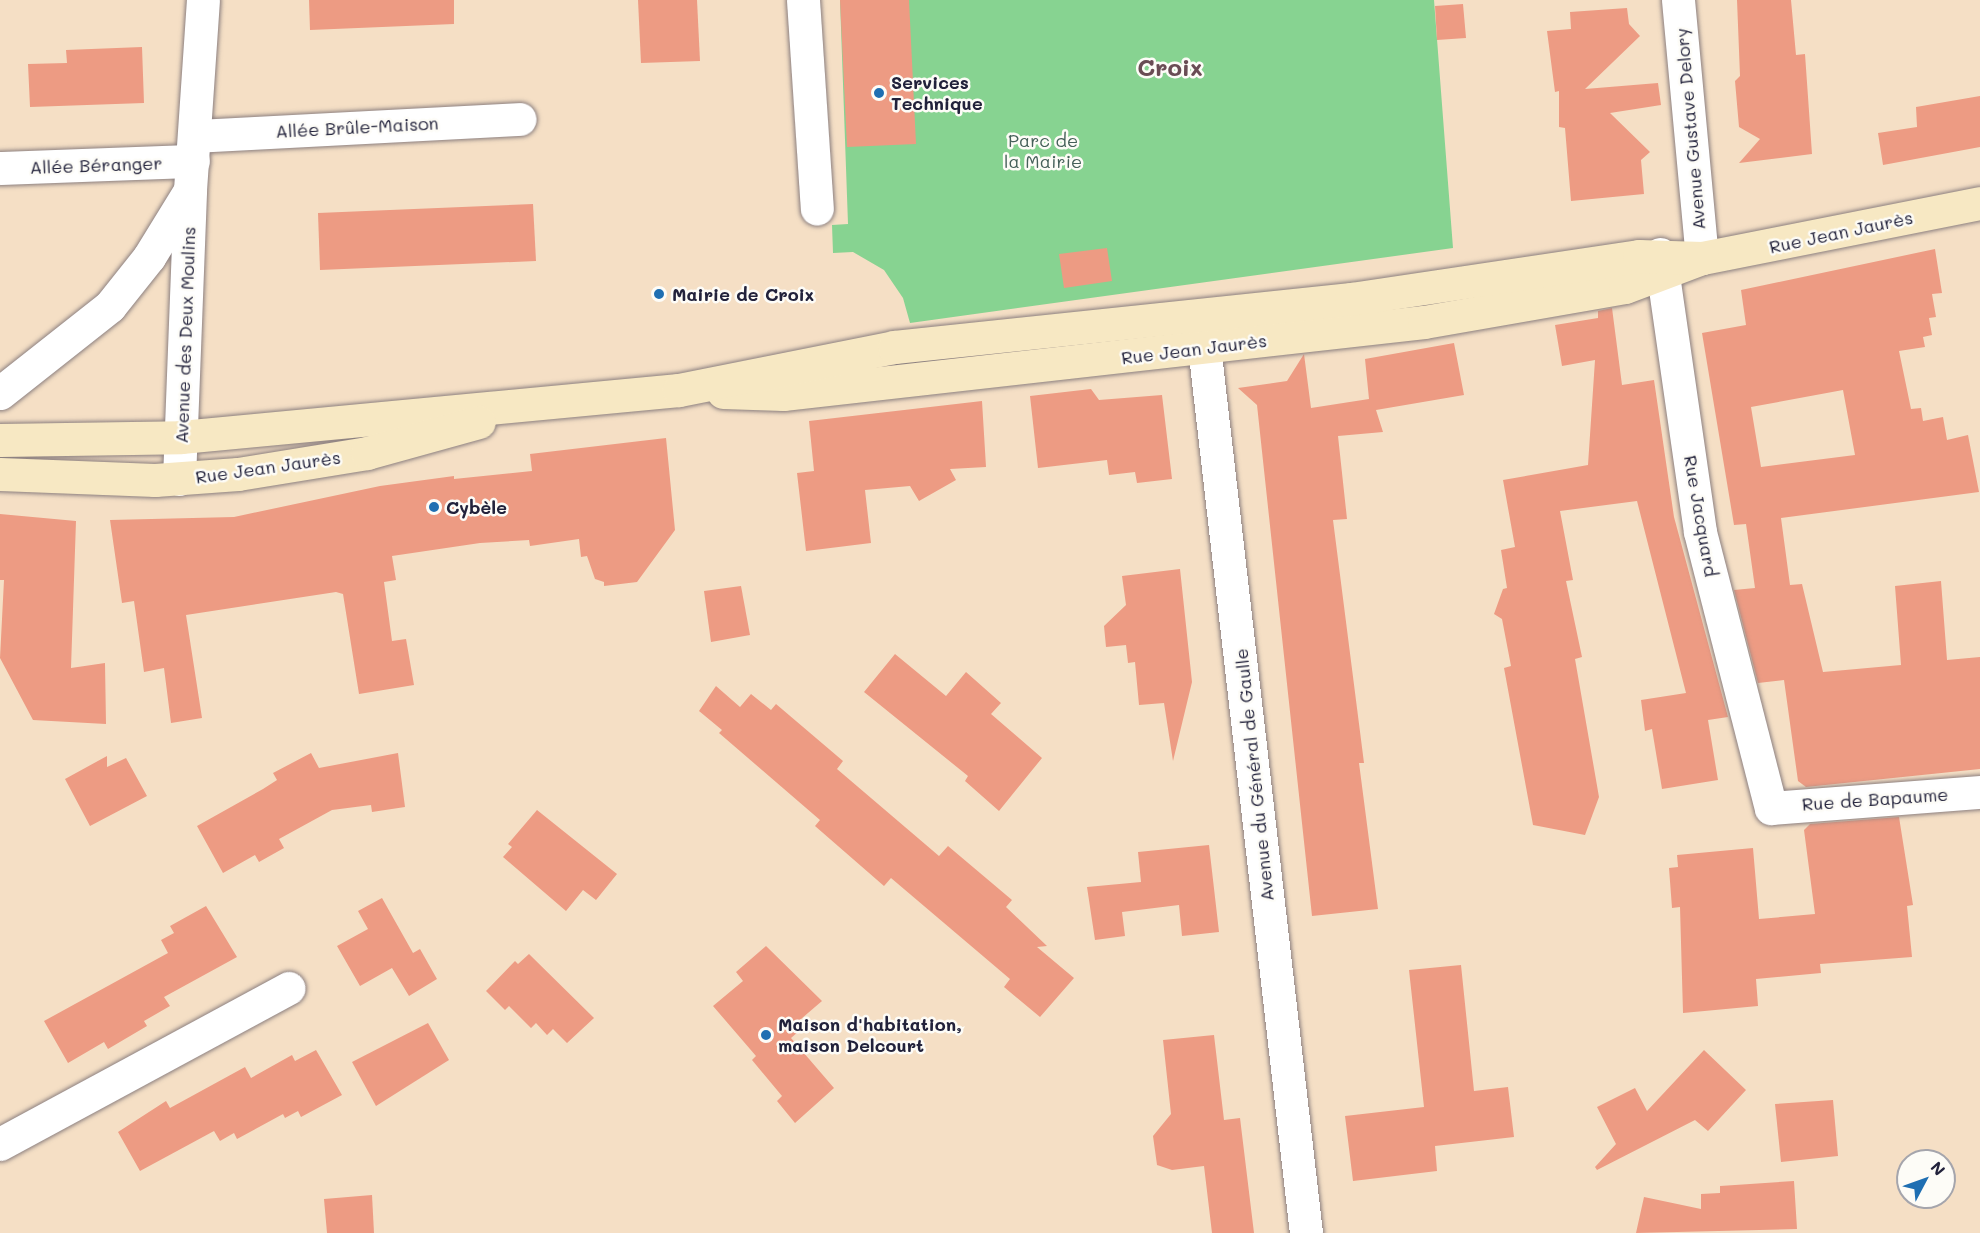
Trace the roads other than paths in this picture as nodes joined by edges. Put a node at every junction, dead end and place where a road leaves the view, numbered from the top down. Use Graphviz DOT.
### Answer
graph roads {
  1 [pos="203,0"];
  2 [pos="803,0"];
  3 [pos="1678,0"];
  4 [pos="520,119"];
  5 [pos="192,162"];
  6 [pos="0,168"];
  7 [pos="1980,203"];
  8 [pos="817,209"];
  9 [pos="1702,258"];
  10 [pos="1662,265"];
  11 [pos="1203,332"];
  12 [pos="0,393"];
  13 [pos="530,406"];
  14 [pos="181,437"];
  15 [pos="0,440"];
  16 [pos="0,474"];
  17 [pos="179,479"];
  18 [pos="1980,792"];
  19 [pos="1771,808"];
  20 [pos="289,988"];
  21 [pos="0,1144"];
  22 [pos="1306,1233"];
  1 -- 5 [label="street, Avenue des Deux Moulins"];
  2 -- 8 [label="street"];
  3 -- 9 [label="street, Avenue Gustave Delory"];
  4 -- 5 [label="street, Allée Brûle-Maison"];
  5 -- 6 [label="street, Allée Béranger"];
  5 -- 12 [label="street, Avenue des Deux Moulins"];
  5 -- 14 [label="street, Avenue des Deux Moulins"];
  7 -- 9 [label="main road, Rue Jean Jaurès"];
  9 -- 10 [label="main road, Rue Jean Jaurès"];
  10 -- 11 [label="main road, Rue Jean Jaurès"];
  10 -- 19 [label="street, Rue Jacquard"];
  11 -- 13 [label="main road, Rue Jean Jaurès"];
  11 -- 22 [label="street, Avenue du Général de Gaulle"];
  13 -- 14 [label="main road, Rue Jean Jaurès"];
  13 -- 17 [label="main road, Rue Jean Jaurès"];
  14 -- 15 [label="main road, Rue Jean Jaurès"];
  14 -- 17 [label="street, Avenue des Deux Moulins"];
  16 -- 17 [label="main road, Rue Jean Jaurès"];
  18 -- 19 [label="street, Rue de Bapaume"];
  20 -- 21 [label="street"];
}
